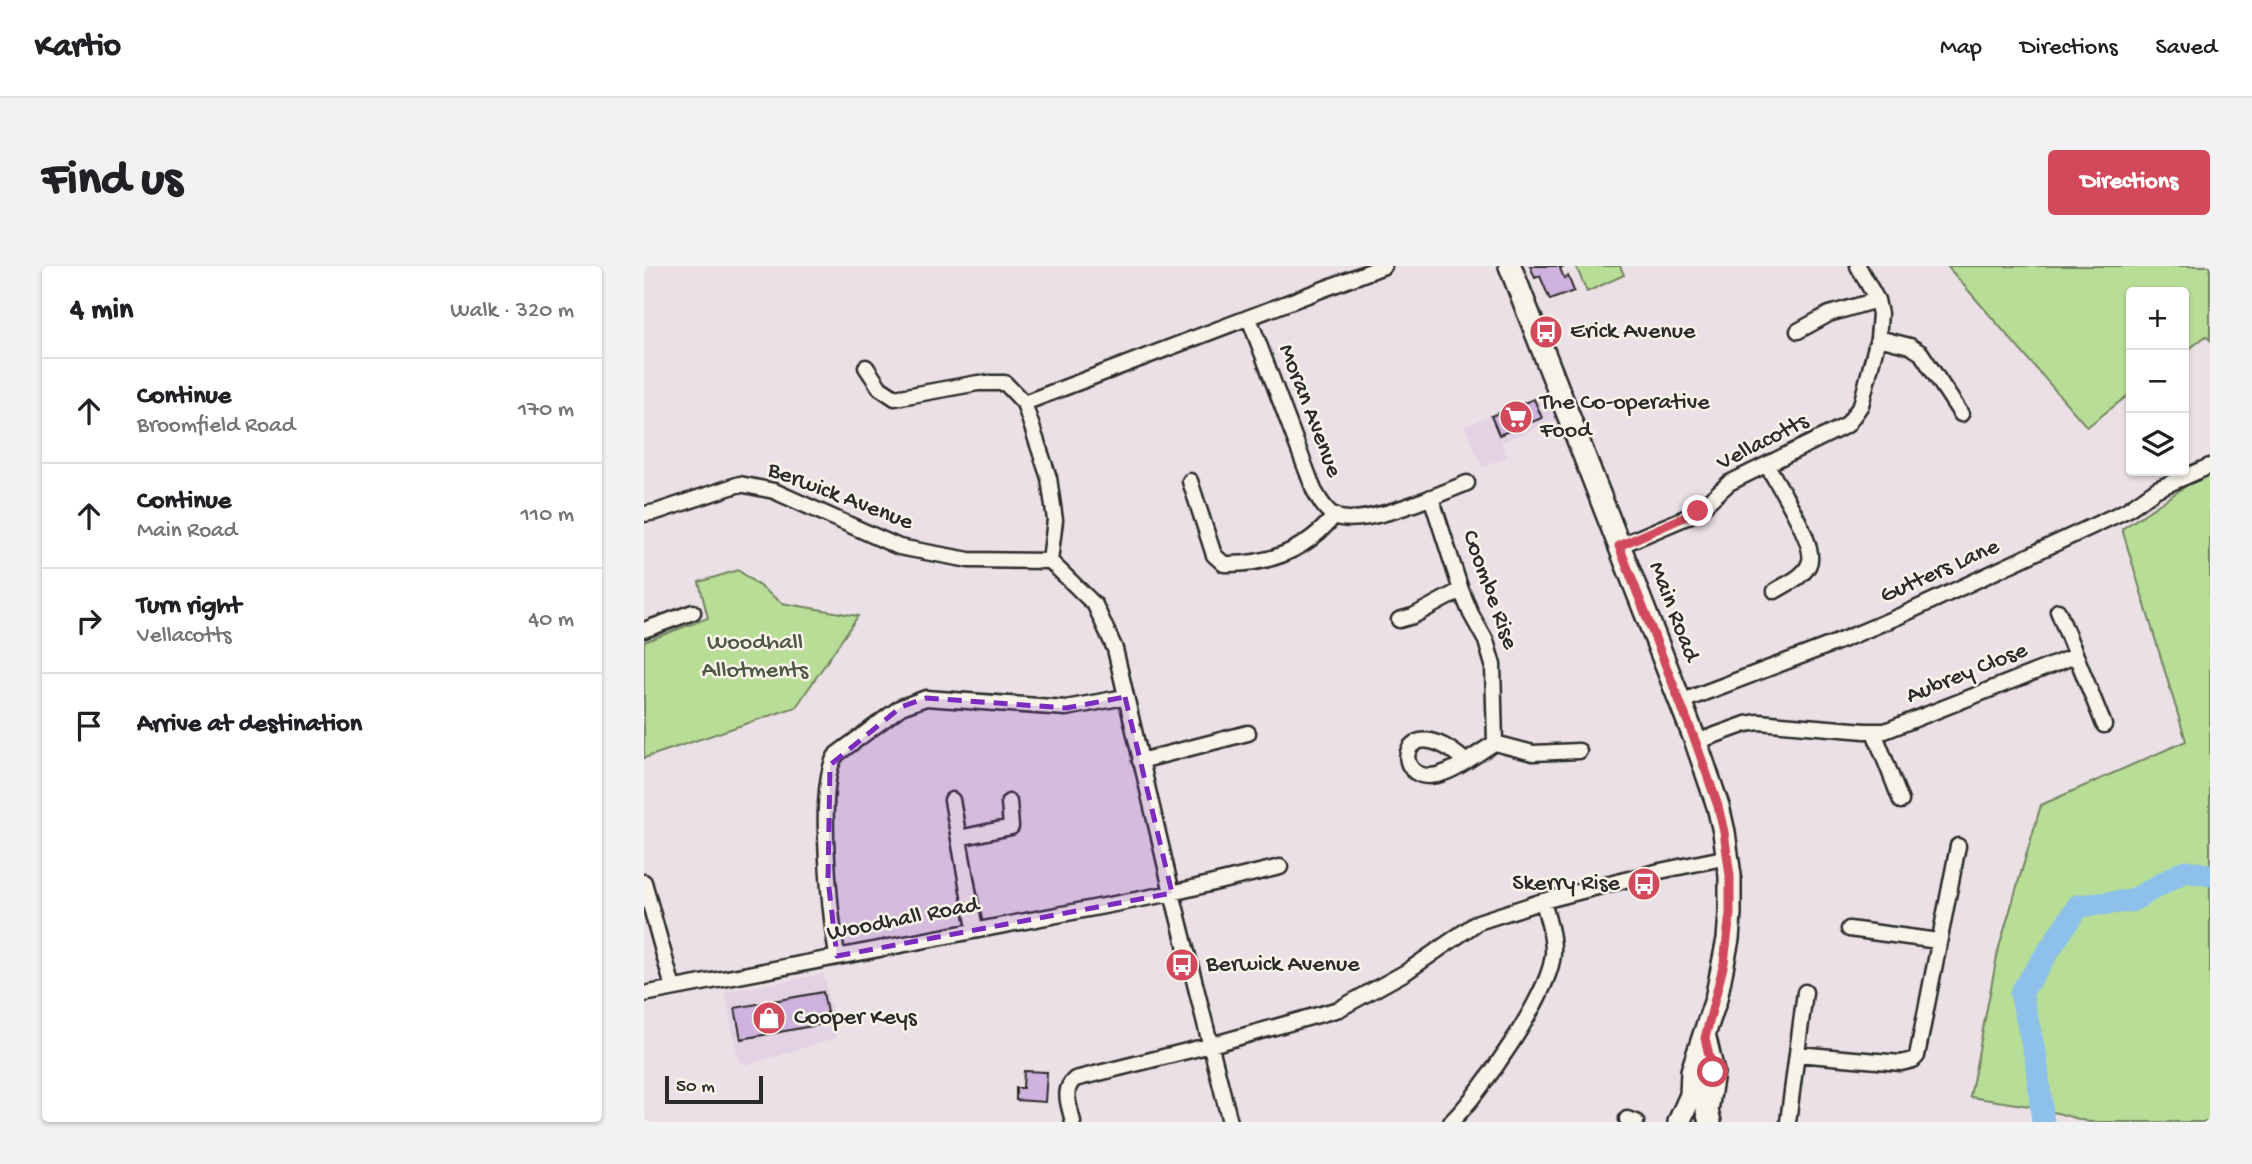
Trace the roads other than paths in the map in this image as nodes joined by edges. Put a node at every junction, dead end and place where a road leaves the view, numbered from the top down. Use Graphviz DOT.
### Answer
graph roads {
  1 [pos="1384,266"];
  2 [pos="1510,266"];
  3 [pos="1858,266"];
  4 [pos="1877,300"];
  5 [pos="1249,318"];
  6 [pos="1798,331"];
  7 [pos="1878,338"];
  8 [pos="866,367"];
  9 [pos="1024,403"];
  10 [pos="1961,414"];
  11 [pos="1767,465"];
  12 [pos="2210,466"];
  13 [pos="1190,481"];
  14 [pos="1468,483"];
  15 [pos="1432,497"];
  16 [pos="644,514"];
  17 [pos="1335,515"];
  18 [pos="1619,546"];
  19 [pos="1050,561"];
  20 [pos="1461,590"];
  21 [pos="1775,591"];
  22 [pos="2058,611"];
  23 [pos="693,612"];
  24 [pos="1399,620"];
  25 [pos="644,630"];
  26 [pos="2076,656"];
  27 [pos="1125,697"];
  28 [pos="1680,702"];
  29 [pos="2104,725"];
  30 [pos="1874,732"];
  31 [pos="1248,733"];
  32 [pos="1495,743"];
  33 [pos="1696,743"];
  34 [pos="1579,751"];
  35 [pos="1140,761"];
  36 [pos="1465,761"];
  37 [pos="952,800"];
  38 [pos="1900,801"];
  39 [pos="1009,802"];
  40 [pos="959,838"];
  41 [pos="1958,846"];
  42 [pos="1728,857"];
  43 [pos="1280,867"];
  44 [pos="644,882"];
  45 [pos="1172,893"];
  46 [pos="1543,901"];
  47 [pos="975,929"];
  48 [pos="1849,929"];
  49 [pos="1938,941"];
  50 [pos="837,956"];
  51 [pos="673,988"];
  52 [pos="1805,992"];
  53 [pos="644,994"];
  54 [pos="1705,1038"];
  55 [pos="1211,1045"];
  56 [pos="1797,1054"];
  57 [pos="1680,1121"];
  58 [pos="1073,1122"];
  59 [pos="1230,1122"];
  60 [pos="1451,1122"];
  61 [pos="1710,1122"];
  62 [pos="1788,1122"];
  1 -- 5 [label="street"];
  2 -- 18 [label="main road, Main Road"];
  3 -- 4 [label="street, Vellacotts"];
  4 -- 6 [label="street"];
  4 -- 7 [label="street, Vellacotts"];
  5 -- 9 [label="street"];
  5 -- 17 [label="street, Moran Avenue"];
  7 -- 10 [label="street"];
  7 -- 11 [label="street, Vellacotts"];
  8 -- 9 [label="street"];
  9 -- 19 [label="street"];
  11 -- 18 [label="street, Vellacotts"];
  11 -- 21 [label="street"];
  12 -- 28 [label="street, Gutters Lane"];
  13 -- 17 [label="street"];
  14 -- 15 [label="street"];
  15 -- 17 [label="street"];
  15 -- 20 [label="street, Coombe Rise"];
  16 -- 19 [label="street, Berwick Avenue"];
  18 -- 28 [label="main road, Main Road"];
  19 -- 27 [label="street"];
  20 -- 24 [label="street"];
  20 -- 32 [label="street, Coombe Rise"];
  22 -- 26 [label="street"];
  23 -- 25 [label="street"];
  26 -- 29 [label="street"];
  26 -- 30 [label="street, Aubrey Close"];
  27 -- 35 [label="street"];
  27 -- 50 [label="street"];
  28 -- 33 [label="main road, Main Road"];
  30 -- 33 [label="street, Aubrey Close"];
  30 -- 38 [label="street"];
  31 -- 35 [label="street"];
  32 -- 34 [label="street"];
  32 -- 36 [label="street"];
  33 -- 42 [label="main road, Main Road"];
  35 -- 45 [label="street"];
  37 -- 40 [label="street"];
  39 -- 40 [label="street"];
  40 -- 47 [label="street"];
  41 -- 49 [label="street"];
  42 -- 46 [label="street"];
  42 -- 54 [label="main road, Main Road"];
  43 -- 45 [label="street, Woodhall Road"];
  44 -- 51 [label="street"];
  45 -- 47 [label="street, Woodhall Road"];
  45 -- 55 [label="street"];
  46 -- 55 [label="street"];
  46 -- 60 [label="street"];
  47 -- 50 [label="street, Woodhall Road"];
  48 -- 49 [label="street"];
  49 -- 56 [label="street"];
  50 -- 51 [label="street, Woodhall Road"];
  51 -- 53 [label="street, Woodhall Road"];
  52 -- 56 [label="street"];
  54 -- 57 [label="main road, Main Road"];
  54 -- 61 [label="main road"];
  55 -- 58 [label="street"];
  55 -- 59 [label="street"];
  56 -- 62 [label="street"];
}
